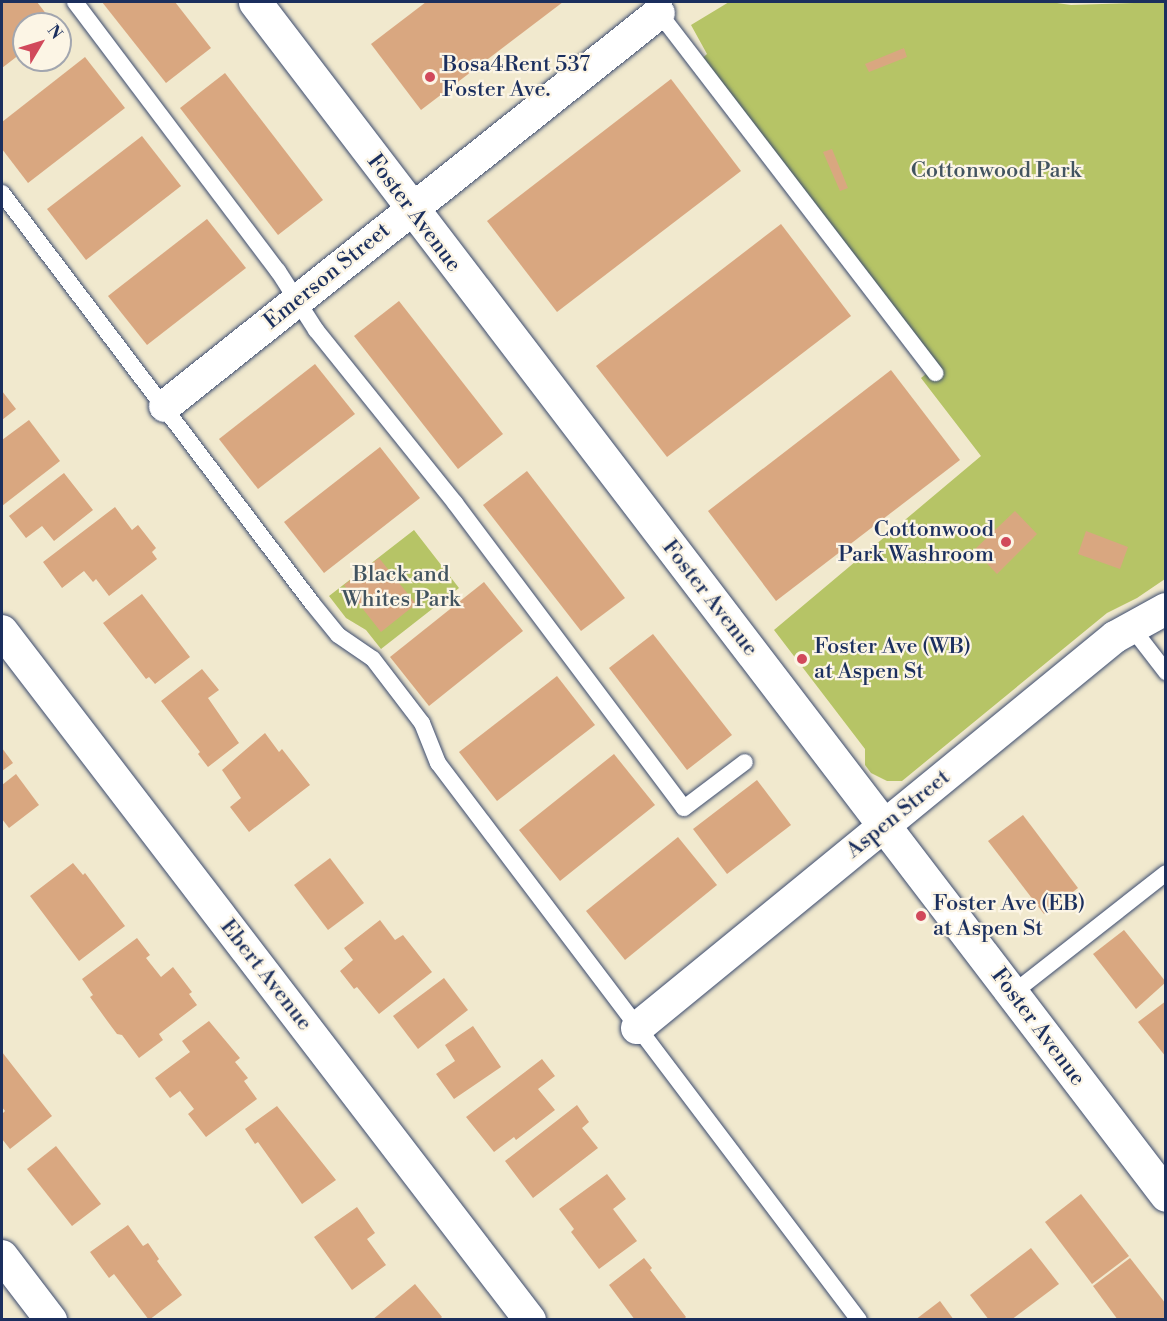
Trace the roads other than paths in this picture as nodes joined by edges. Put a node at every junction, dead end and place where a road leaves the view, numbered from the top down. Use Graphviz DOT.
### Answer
graph roads {
  1 [pos="75,2"];
  2 [pos="255,2"];
  3 [pos="655,7"];
  4 [pos="2,193"];
  5 [pos="411,209"];
  6 [pos="297,299"];
  7 [pos="935,373"];
  8 [pos="165,406"];
  9 [pos="1166,609"];
  10 [pos="1132,628"];
  11 [pos="2,631"];
  12 [pos="1166,672"];
  13 [pos="745,762"];
  14 [pos="884,825"];
  15 [pos="1166,873"];
  16 [pos="1013,993"];
  17 [pos="637,1028"];
  18 [pos="1166,1195"];
  19 [pos="2,1256"];
  20 [pos="51,1320"];
  21 [pos="530,1320"];
  22 [pos="860,1320"];
  1 -- 6 [label="lane"];
  2 -- 5 [label="street, Foster Avenue"];
  3 -- 5 [label="street, Emerson Street"];
  3 -- 7 [label="lane"];
  4 -- 8 [label="lane"];
  5 -- 6 [label="street, Emerson Street"];
  5 -- 14 [label="street, Foster Avenue"];
  6 -- 8 [label="street, Emerson Street"];
  6 -- 13 [label="lane"];
  8 -- 17 [label="lane"];
  9 -- 10 [label="street, Aspen Street"];
  10 -- 12 [label="lane"];
  10 -- 14 [label="street, Aspen Street"];
  11 -- 21 [label="street, Ebert Avenue"];
  14 -- 16 [label="street, Foster Avenue"];
  14 -- 17 [label="street, Aspen Street"];
  15 -- 16 [label="lane"];
  16 -- 18 [label="street, Foster Avenue"];
  17 -- 22 [label="lane"];
  19 -- 20 [label="street"];
}
